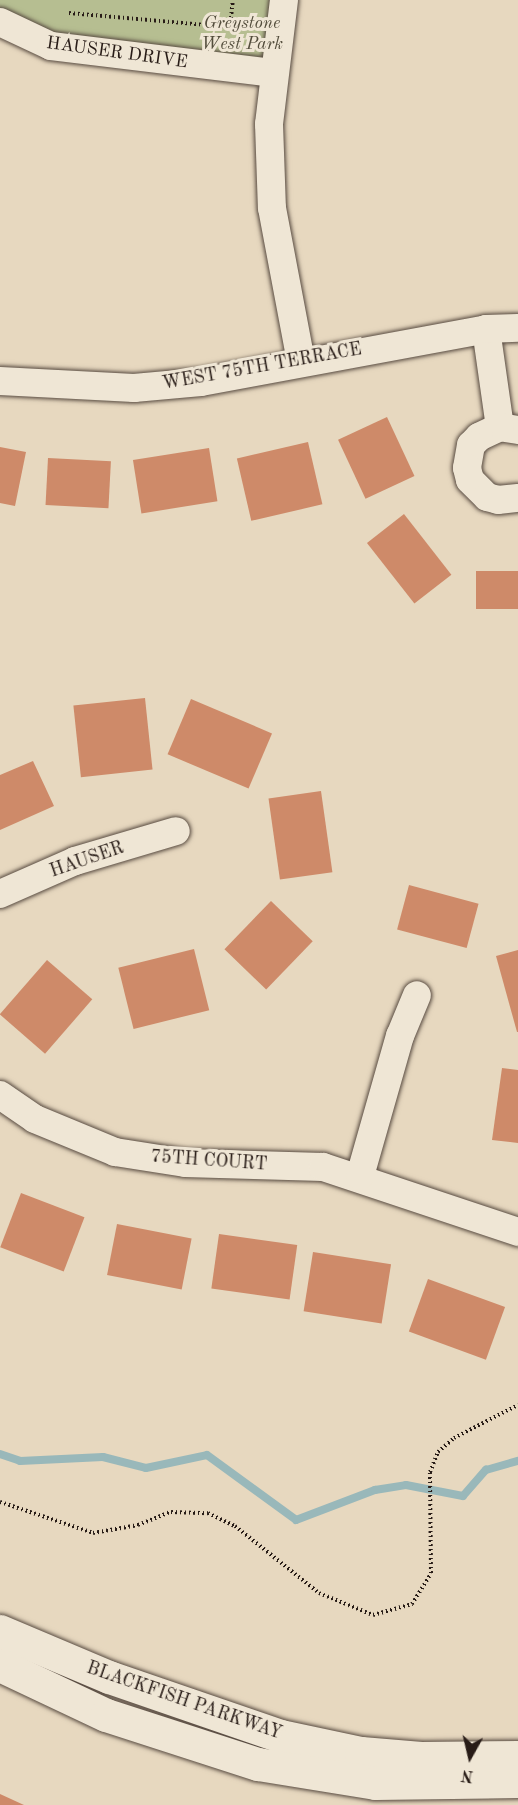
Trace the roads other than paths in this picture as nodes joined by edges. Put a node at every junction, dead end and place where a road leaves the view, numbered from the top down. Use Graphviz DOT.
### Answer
graph roads {
  1 [pos="284,0"];
  2 [pos="0,22"];
  3 [pos="274,73"];
  4 [pos="518,328"];
  5 [pos="486,329"];
  6 [pos="301,361"];
  7 [pos="0,381"];
  8 [pos="509,429"];
  9 [pos="518,498"];
  10 [pos="177,831"];
  11 [pos="0,894"];
  12 [pos="417,995"];
  13 [pos="0,1095"];
  14 [pos="360,1176"];
  15 [pos="512,1224"];
  16 [pos="0,1631"];
  17 [pos="0,1665"];
  18 [pos="518,1757"];
  19 [pos="518,1781"];
  1 -- 3 [label="street"];
  2 -- 3 [label="street, HAUSER DRIVE"];
  3 -- 6 [label="street"];
  4 -- 5 [label="street, WEST 75TH TERRACE"];
  5 -- 6 [label="street, WEST 75TH TERRACE"];
  5 -- 8 [label="street"];
  6 -- 7 [label="street, WEST 75TH TERRACE"];
  8 -- 9 [label="street"];
  10 -- 11 [label="street, HAUSER"];
  12 -- 14 [label="street"];
  13 -- 14 [label="street, 75TH COURT"];
  14 -- 15 [label="street, 75TH COURT"];
  16 -- 18 [label="main road, BLACKFISH PARKWAY"];
  17 -- 19 [label="main road, BLACKFISH PARKWAY"];
}
